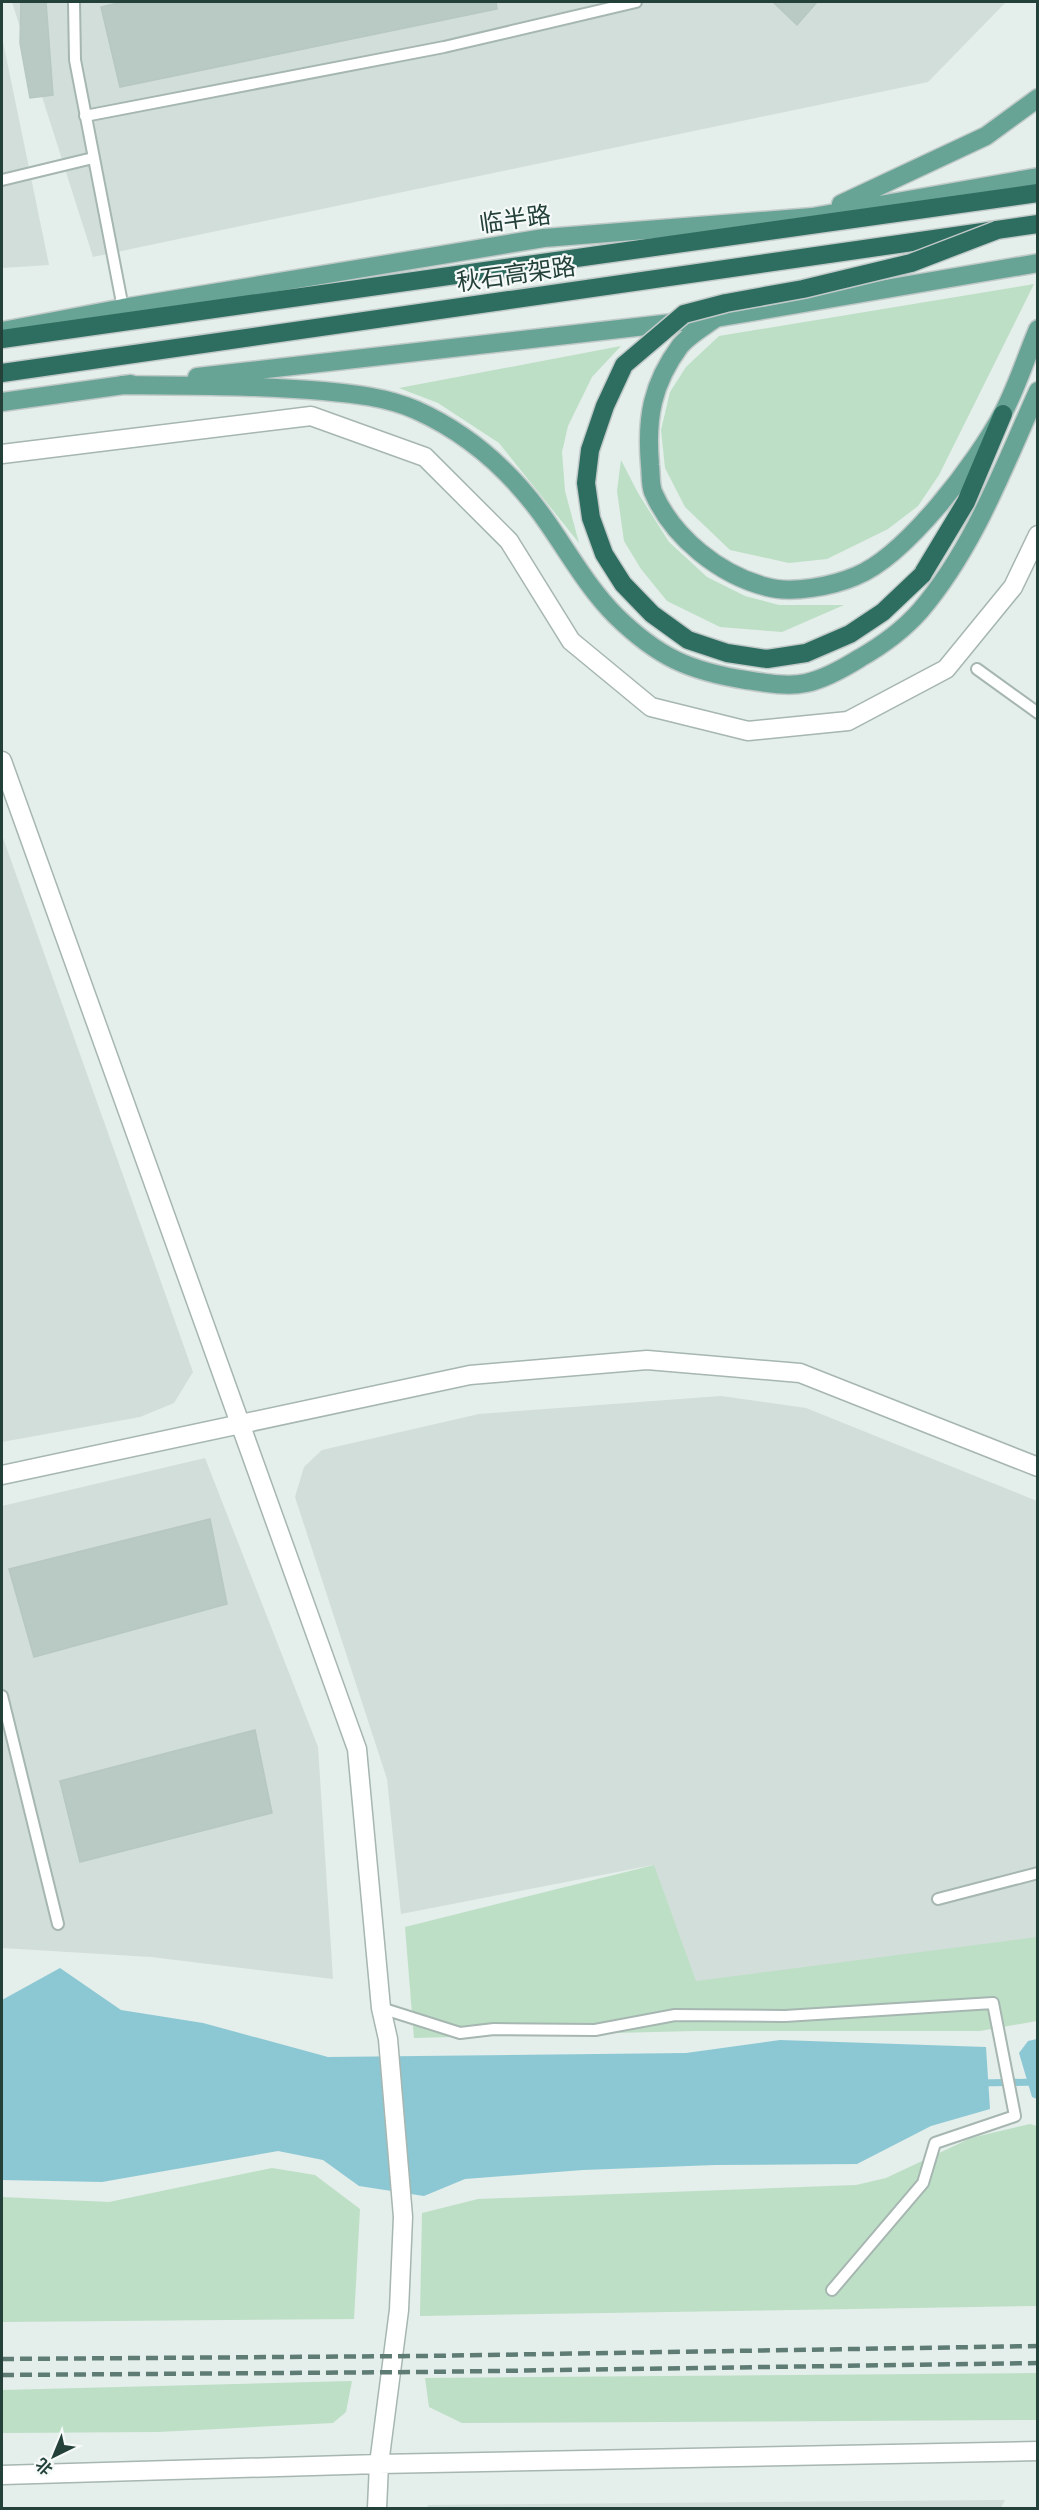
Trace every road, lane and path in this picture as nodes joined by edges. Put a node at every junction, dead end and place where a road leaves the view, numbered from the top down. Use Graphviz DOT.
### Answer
graph roads {
  1 [pos="74,2"];
  2 [pos="636,2"];
  3 [pos="1038,98"];
  4 [pos="85,116"];
  5 [pos="93,158"];
  6 [pos="1038,177"];
  7 [pos="2,180"];
  8 [pos="1038,193"];
  9 [pos="812,217"];
  10 [pos="1038,224"];
  11 [pos="997,230"];
  12 [pos="1038,263"];
  13 [pos="123,308"];
  14 [pos="716,318"];
  15 [pos="1038,329"];
  16 [pos="2,331"];
  17 [pos="2,339"];
  18 [pos="2,373"];
  19 [pos="121,386"];
  20 [pos="1038,391"];
  21 [pos="2,402"];
  22 [pos="1003,414"];
  23 [pos="2,454"];
  24 [pos="1038,535"];
  25 [pos="977,669"];
  26 [pos="1038,713"];
  27 [pos="2,761"];
  28 [pos="240,1424"];
  29 [pos="1038,1467"];
  30 [pos="2,1475"];
  31 [pos="2,1696"];
  32 [pos="1038,1873"];
  33 [pos="938,1899"];
  34 [pos="58,1924"];
  35 [pos="381,2008"];
  36 [pos="832,2290"];
  37 [pos="1038,2451"];
  38 [pos="379,2464"];
  39 [pos="2,2475"];
  40 [pos="377,2508"];
  1 -- 4 [label="lane"];
  2 -- 4 [label="lane"];
  3 -- 9 [label="main road"];
  4 -- 5 [label="lane"];
  5 -- 7 [label="lane"];
  5 -- 13 [label="lane"];
  6 -- 9 [label="main road, 临半路"];
  8 -- 17 [label="highway, 秋石高架路"];
  9 -- 13 [label="main road, 临半路"];
  10 -- 11 [label="highway, 秋石高架路"];
  11 -- 18 [label="highway, 秋石高架路, bridge"];
  11 -- 22 [label="highway, bridge"];
  12 -- 14 [label="main road"];
  13 -- 16 [label="main road, 临半路"];
  14 -- 19 [label="main road"];
  14 -- 22 [label="main road"];
  15 -- 22 [label="main road"];
  19 -- 20 [label="main road"];
  19 -- 21 [label="main road"];
  23 -- 24 [label="street"];
  25 -- 26 [label="lane"];
  27 -- 28 [label="street"];
  28 -- 29 [label="street"];
  28 -- 30 [label="street"];
  28 -- 35 [label="street"];
  31 -- 34 [label="lane"];
  32 -- 33 [label="lane"];
  35 -- 36 [label="lane"];
  35 -- 38 [label="street"];
  37 -- 38 [label="street"];
  38 -- 39 [label="street"];
  38 -- 40 [label="street"];
}
